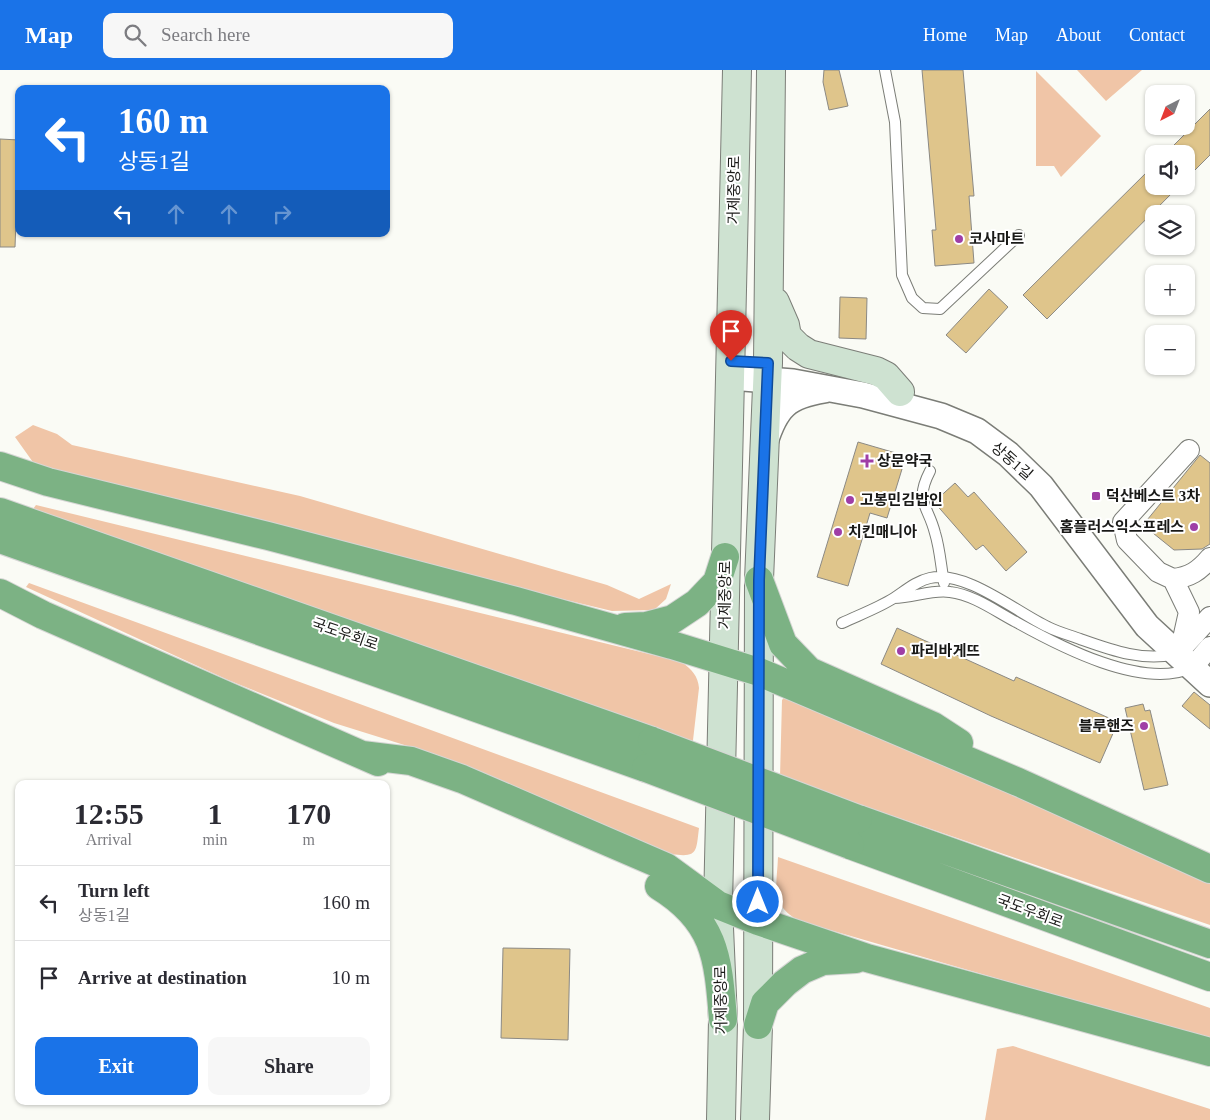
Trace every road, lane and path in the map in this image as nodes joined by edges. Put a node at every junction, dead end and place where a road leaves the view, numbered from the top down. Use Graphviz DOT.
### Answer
graph roads {
  1 [pos="737,70"];
  2 [pos="771,70"];
  3 [pos="885,70"];
  4 [pos="1019,235"];
  5 [pos="769,294"];
  6 [pos="731,369"];
  7 [pos="768,371"];
  8 [pos="830,389"];
  9 [pos="900,392"];
  10 [pos="763,449"];
  11 [pos="1189,450"];
  12 [pos="0,466"];
  13 [pos="930,471"];
  14 [pos="0,512"];
  15 [pos="0,539"];
  16 [pos="37,540"];
  17 [pos="725,556"];
  18 [pos="1210,558"];
  19 [pos="943,578"];
  20 [pos="1173,579"];
  21 [pos="759,580"];
  22 [pos="945,592"];
  23 [pos="2,594"];
  24 [pos="894,598"];
  25 [pos="1210,617"];
  26 [pos="842,623"];
  27 [pos="606,627"];
  28 [pos="1196,656"];
  29 [pos="723,662"];
  30 [pos="759,672"];
  31 [pos="362,755"];
  32 [pos="1018,782"];
  33 [pos="1210,869"];
  34 [pos="718,906"];
  35 [pos="758,921"];
  36 [pos="1210,944"];
  37 [pos="867,958"];
  38 [pos="1210,977"];
  39 [pos="723,1019"];
  40 [pos="758,1025"];
  41 [pos="1210,1052"];
  42 [pos="721,1120"];
  43 [pos="755,1120"];
  1 -- 6 [label="main road, 거제중앙로"];
  2 -- 5 [label="main road"];
  3 -- 4 [label="lane"];
  5 -- 7 [label="main road"];
  5 -- 9 [label="main road"];
  6 -- 7 [label="street, 상동1길"];
  6 -- 17 [label="main road, 거제중앙로"];
  7 -- 8 [label="street, 상동1길"];
  7 -- 9 [label="street, 상동1길"];
  7 -- 10 [label="main road"];
  8 -- 10 [label="street"];
  8 -- 28 [label="street, 상동1길"];
  9 -- 28 [label="street, 상동1길"];
  10 -- 21 [label="main road"];
  11 -- 20 [label="street"];
  12 -- 27 [label="highway"];
  13 -- 19 [label="lane"];
  14 -- 16 [label="highway"];
  15 -- 16 [label="highway"];
  16 -- 36 [label="highway, 국도우회로, bridge"];
  16 -- 38 [label="highway, 국도우회로, bridge"];
  17 -- 27 [label="highway"];
  17 -- 29 [label="main road, 거제중앙로"];
  18 -- 20 [label="street"];
  19 -- 22 [label="lane"];
  19 -- 24 [label="lane"];
  19 -- 28 [label="lane"];
  20 -- 28 [label="street"];
  21 -- 30 [label="main road"];
  21 -- 32 [label="highway"];
  22 -- 24 [label="lane"];
  22 -- 28 [label="lane"];
  23 -- 31 [label="highway"];
  24 -- 26 [label="lane"];
  25 -- 28 [label="street"];
  27 -- 29 [label="highway"];
  29 -- 30 [label="highway"];
  29 -- 34 [label="main road, 거제중앙로"];
  30 -- 32 [label="highway"];
  30 -- 35 [label="main road"];
  31 -- 34 [label="highway"];
  31 -- 39 [label="highway"];
  32 -- 33 [label="highway"];
  34 -- 35 [label="highway"];
  34 -- 39 [label="main road, 거제중앙로"];
  35 -- 37 [label="highway"];
  35 -- 40 [label="main road"];
  37 -- 40 [label="highway"];
  37 -- 41 [label="highway"];
  39 -- 42 [label="main road, 거제중앙로"];
  40 -- 43 [label="main road"];
}
